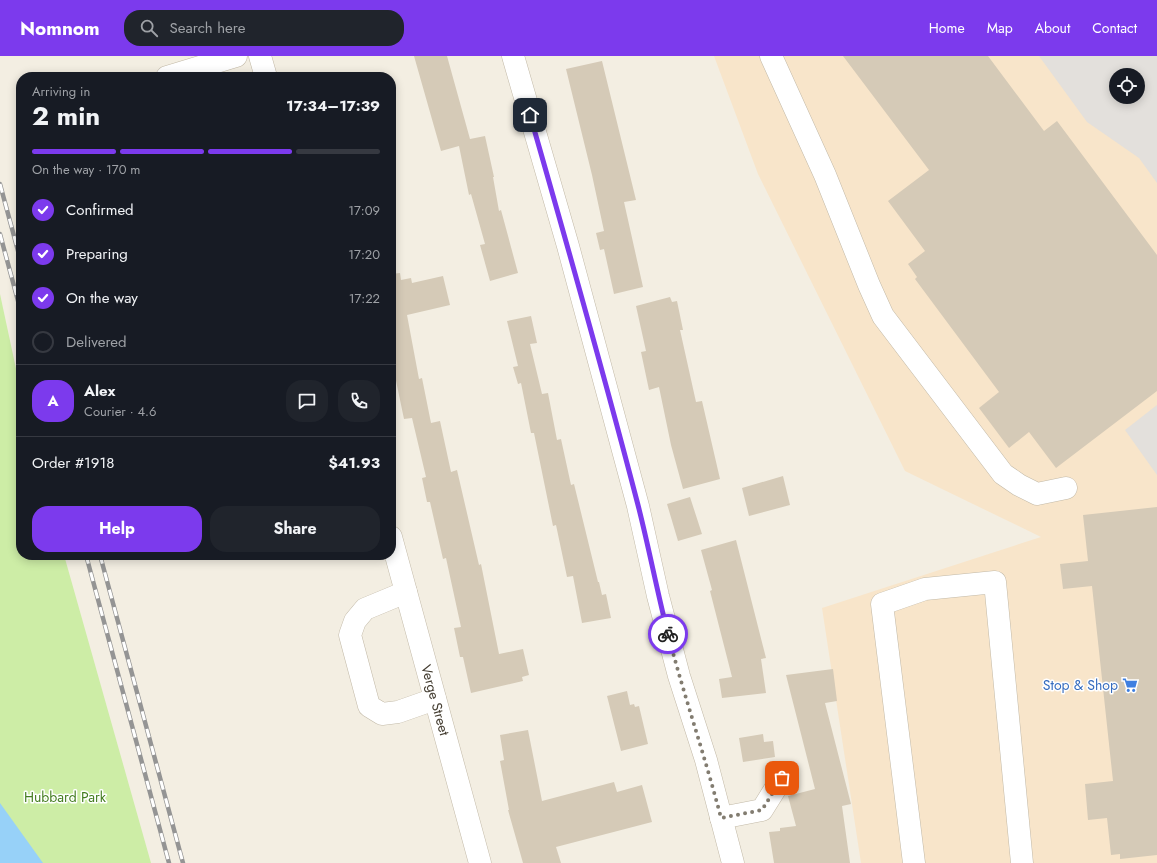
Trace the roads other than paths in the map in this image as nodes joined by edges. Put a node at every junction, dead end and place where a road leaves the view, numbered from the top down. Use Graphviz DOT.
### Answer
graph roads {
  1 [pos="236,56"];
  2 [pos="260,56"];
  3 [pos="514,56"];
  4 [pos="771,56"];
  5 [pos="183,72"];
  6 [pos="265,72"];
  7 [pos="1066,488"];
  8 [pos="396,555"];
  9 [pos="406,592"];
  10 [pos="435,699"];
  11 [pos="782,778"];
  12 [pos="721,818"];
  13 [pos="480,863"];
  14 [pos="733,863"];
  15 [pos="914,863"];
  16 [pos="1022,863"];
  1 -- 5 [label="street"];
  2 -- 6 [label="street"];
  3 -- 12 [label="street"];
  4 -- 7 [label="street"];
  8 -- 9 [label="street, Verge Street"];
  9 -- 10 [label="street, Verge Street"];
  9 -- 10 [label="street"];
  10 -- 13 [label="street, Verge Street"];
  11 -- 12 [label="street"];
  12 -- 14 [label="street"];
  15 -- 16 [label="street"];
}
